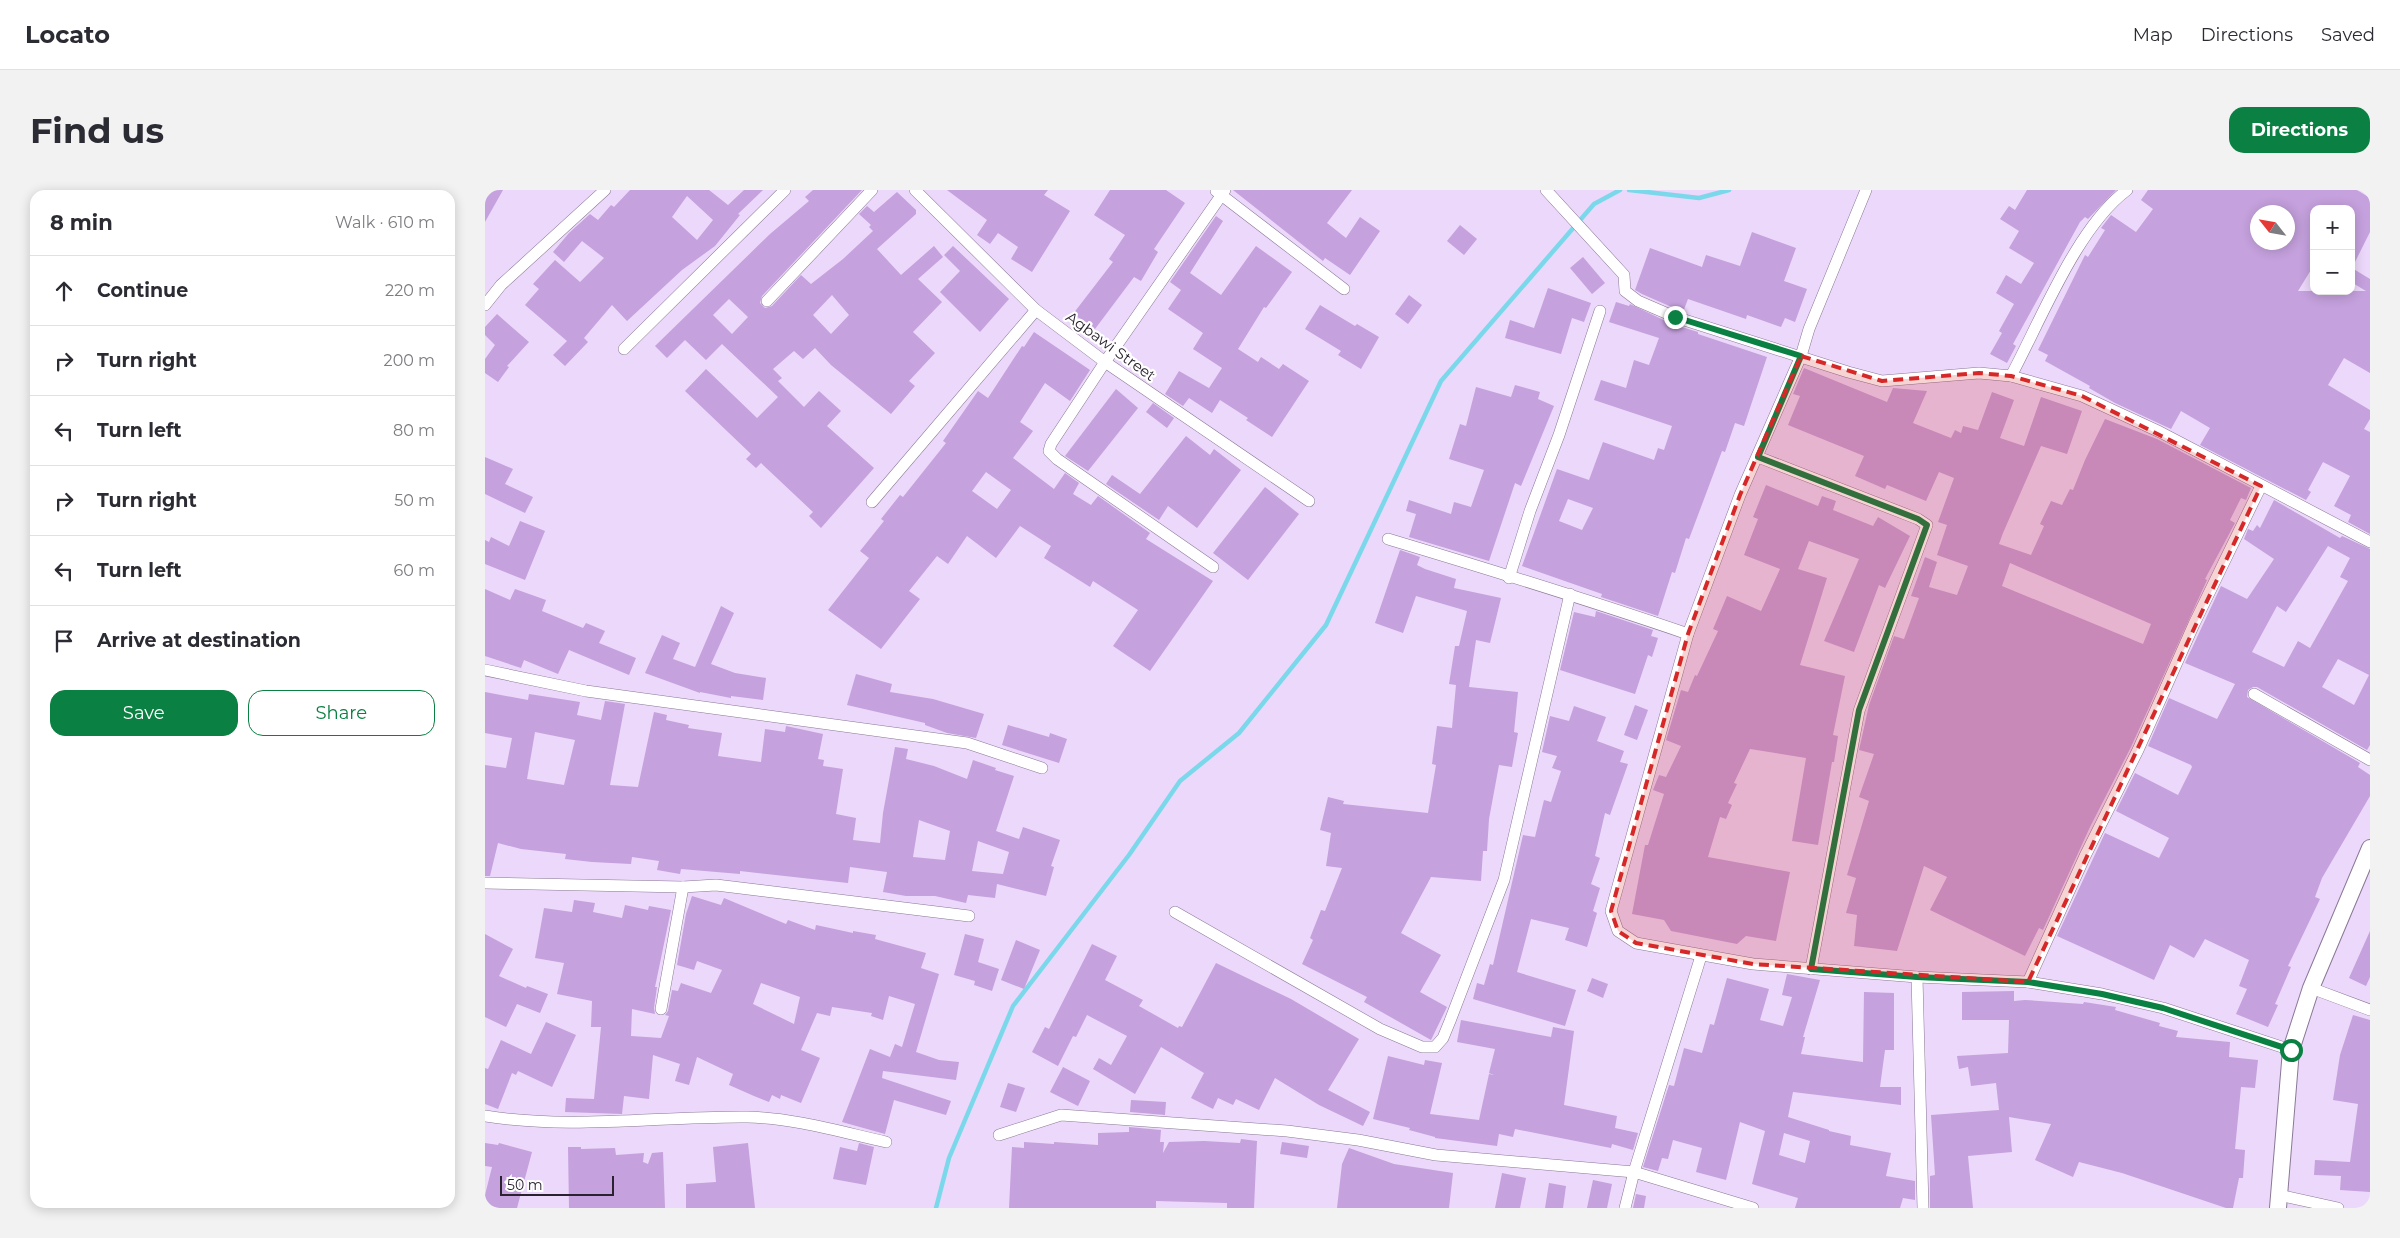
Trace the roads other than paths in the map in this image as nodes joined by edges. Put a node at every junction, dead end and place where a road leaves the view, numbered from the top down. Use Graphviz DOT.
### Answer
graph roads {
  1 [pos="605,190"];
  2 [pos="785,190"];
  3 [pos="872,190"];
  4 [pos="915,190"];
  5 [pos="1546,190"];
  6 [pos="1866,190"];
  7 [pos="2127,190"];
  8 [pos="1220,192"];
  9 [pos="1344,289"];
  10 [pos="767,301"];
  11 [pos="485,305"];
  12 [pos="1036,310"];
  13 [pos="1600,311"];
  14 [pos="624,349"];
  15 [pos="1801,356"];
  16 [pos="1105,362"];
  17 [pos="2011,376"];
  18 [pos="1758,457"];
  19 [pos="2261,486"];
  20 [pos="1309,501"];
  21 [pos="872,502"];
  22 [pos="1388,539"];
  23 [pos="2370,542"];
  24 [pos="1213,567"];
  25 [pos="1509,578"];
  26 [pos="1570,594"];
  27 [pos="1688,634"];
  28 [pos="485,670"];
  29 [pos="2254,694"];
  30 [pos="2370,760"];
  31 [pos="1042,768"];
  32 [pos="2370,848"];
  33 [pos="485,883"];
  34 [pos="683,887"];
  35 [pos="1175,912"];
  36 [pos="969,916"];
  37 [pos="1701,956"];
  38 [pos="1811,969"];
  39 [pos="1917,977"];
  40 [pos="2028,982"];
  41 [pos="2311,988"];
  42 [pos="661,1009"];
  43 [pos="2370,1010"];
  44 [pos="2291,1050"];
  45 [pos="485,1116"];
  46 [pos="999,1136"];
  47 [pos="886,1142"];
  48 [pos="1634,1172"];
  49 [pos="2278,1202"];
  50 [pos="1625,1208"];
  51 [pos="1753,1208"];
  52 [pos="1923,1208"];
  53 [pos="2338,1208"];
  1 -- 11 [label="street"];
  2 -- 14 [label="street"];
  3 -- 10 [label="street"];
  4 -- 12 [label="street, Agbawi Street"];
  5 -- 15 [label="street"];
  6 -- 15 [label="street"];
  7 -- 17 [label="street"];
  8 -- 9 [label="street"];
  8 -- 16 [label="street"];
  12 -- 16 [label="street, Agbawi Street"];
  12 -- 21 [label="street"];
  13 -- 25 [label="street"];
  15 -- 17 [label="street"];
  15 -- 18 [label="street"];
  16 -- 20 [label="street, Agbawi Street"];
  16 -- 24 [label="street"];
  17 -- 19 [label="street"];
  18 -- 27 [label="street"];
  18 -- 38 [label="street"];
  19 -- 23 [label="street"];
  19 -- 40 [label="street"];
  22 -- 25 [label="street"];
  25 -- 26 [label="street"];
  26 -- 27 [label="street"];
  26 -- 35 [label="street"];
  27 -- 37 [label="street"];
  28 -- 31 [label="street"];
  29 -- 30 [label="street"];
  32 -- 41 [label="main road"];
  33 -- 34 [label="street"];
  34 -- 36 [label="street"];
  34 -- 42 [label="street"];
  37 -- 38 [label="street"];
  37 -- 48 [label="street"];
  38 -- 39 [label="street"];
  39 -- 40 [label="street"];
  39 -- 52 [label="street"];
  40 -- 44 [label="street"];
  41 -- 43 [label="street"];
  41 -- 44 [label="main road"];
  44 -- 49 [label="main road"];
  45 -- 47 [label="street"];
  46 -- 48 [label="street"];
  48 -- 50 [label="street"];
  48 -- 51 [label="street"];
  49 -- 53 [label="street"];
}
